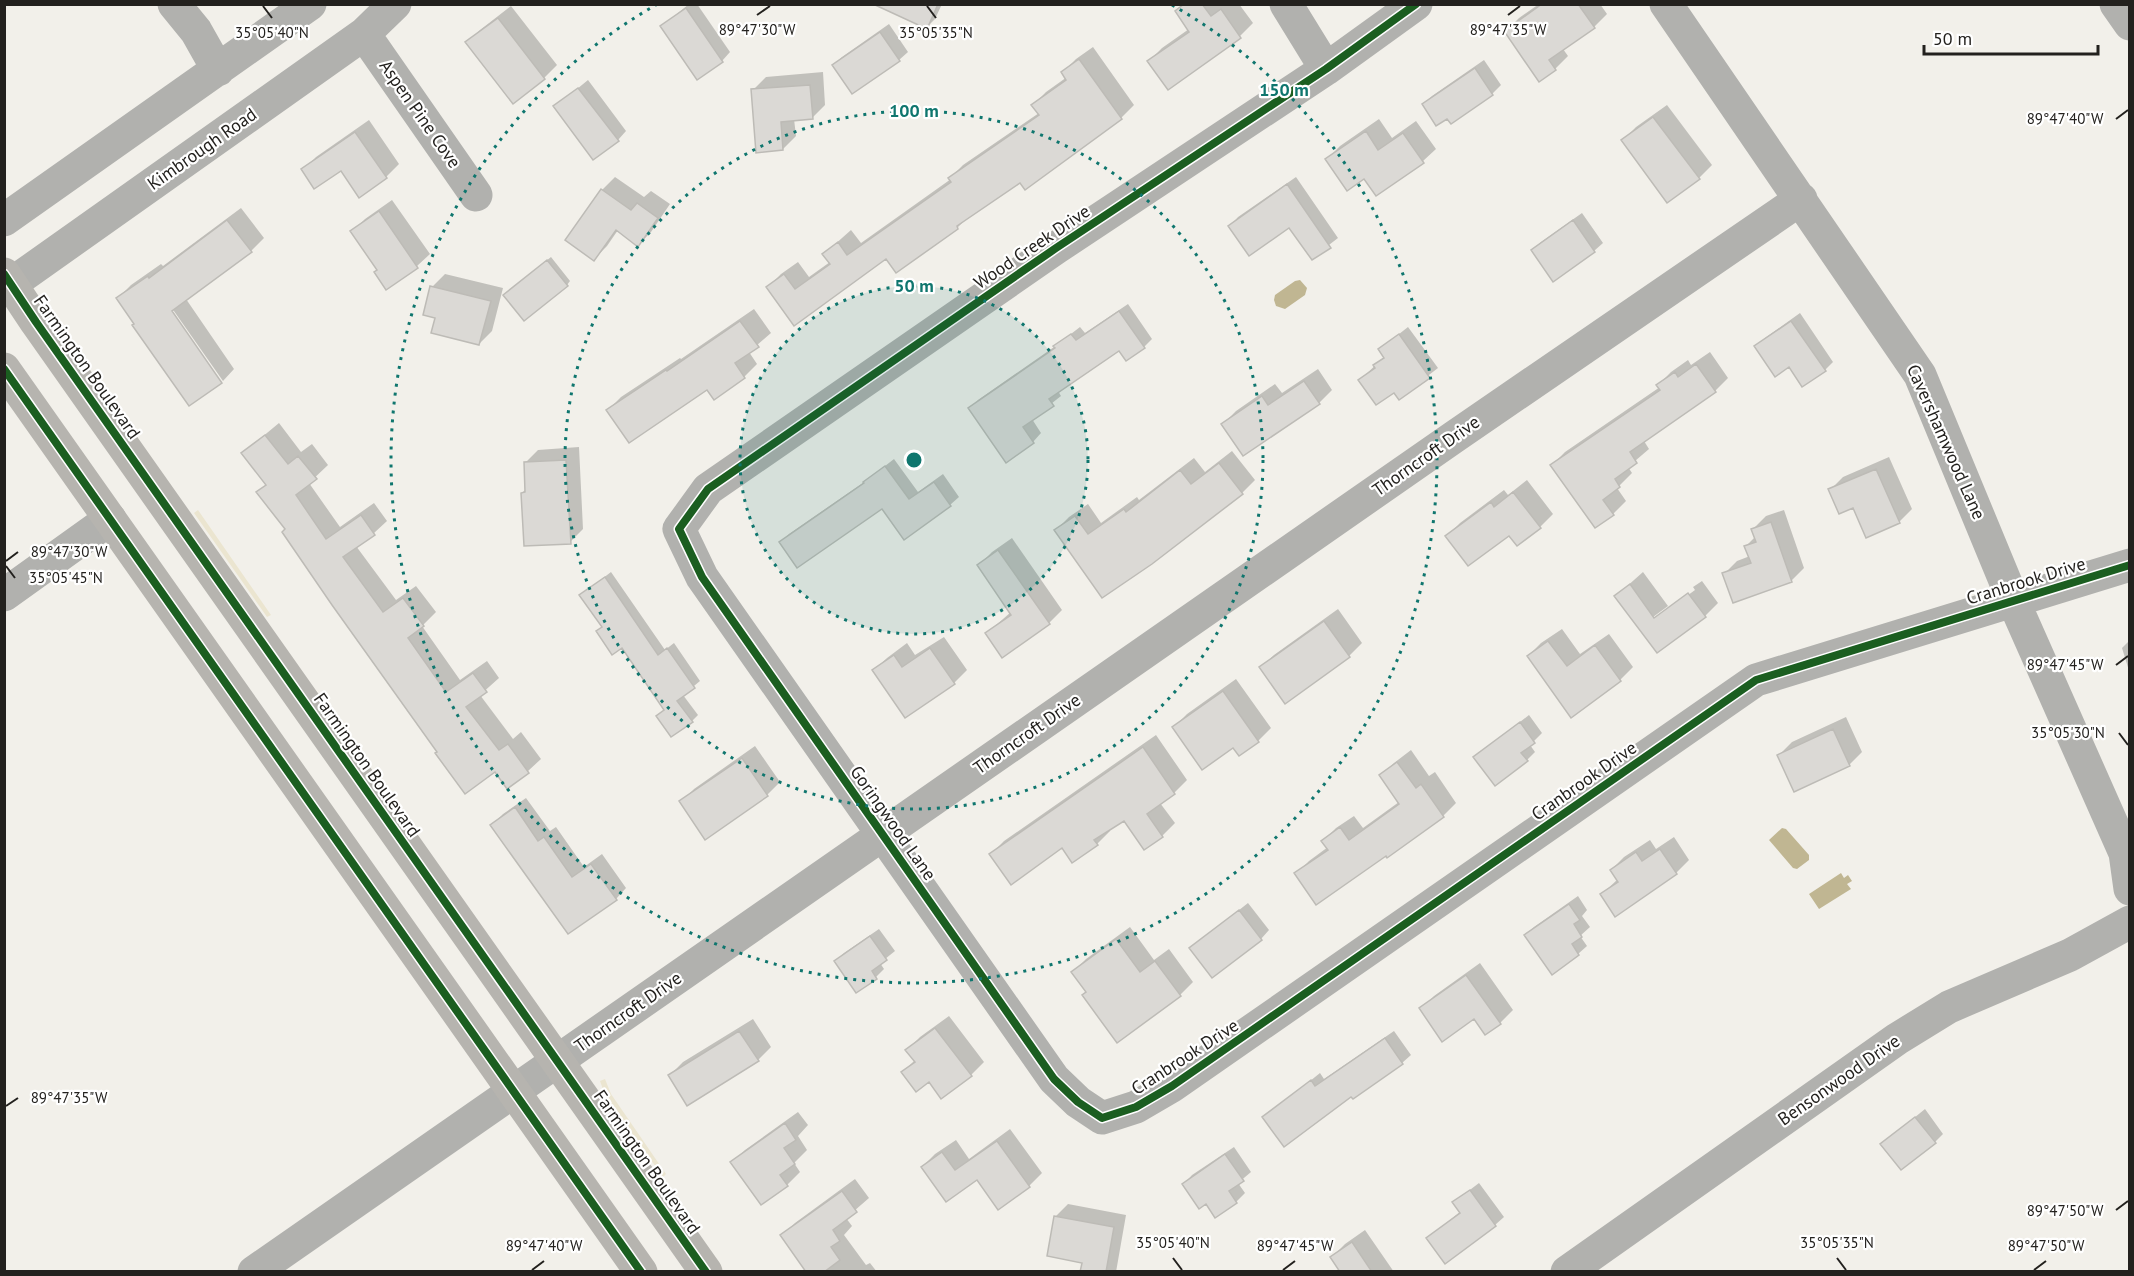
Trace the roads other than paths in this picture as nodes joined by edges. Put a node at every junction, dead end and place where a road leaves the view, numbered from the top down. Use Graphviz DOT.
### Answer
graph roads {
  1 [pos="174,4"];
  2 [pos="310,4"];
  3 [pos="395,4"];
  4 [pos="1286,4"];
  5 [pos="1416,4"];
  6 [pos="1666,4"];
  7 [pos="2116,4"];
  8 [pos="2130,24"];
  9 [pos="364,34"];
  10 [pos="1326,69"];
  11 [pos="218,70"];
  12 [pos="476,195"];
  13 [pos="1802,199"];
  14 [pos="4,220"];
  15 [pos="7,282"];
  16 [pos="4,369"];
  17 [pos="110,519"];
  18 [pos="679,529"];
  19 [pos="2130,565"];
  20 [pos="4,595"];
  21 [pos="2013,600"];
  22 [pos="884,834"];
  23 [pos="2130,889"];
  24 [pos="2130,922"];
  25 [pos="557,1061"];
  26 [pos="514,1091"];
  27 [pos="1102,1118"];
  28 [pos="254,1272"];
  29 [pos="641,1272"];
  30 [pos="706,1272"];
  31 [pos="1567,1272"];
  1 -- 11 [label="street"];
  2 -- 11 [label="street"];
  3 -- 9 [label="street, Kimbrough Road"];
  4 -- 10 [label="street"];
  5 -- 10 [label="street, Wood Creek Drive"];
  6 -- 13 [label="street, Cavershamwood Lane"];
  7 -- 8 [label="street"];
  9 -- 12 [label="street, Aspen Pine Cove"];
  9 -- 15 [label="street, Kimbrough Road"];
  10 -- 18 [label="street, Wood Creek Drive"];
  11 -- 14 [label="street"];
  13 -- 21 [label="street, Cavershamwood Lane"];
  13 -- 22 [label="street, Thorncroft Drive"];
  15 -- 25 [label="main road, Farmington Boulevard"];
  16 -- 17 [label="main road"];
  17 -- 20 [label="street"];
  17 -- 26 [label="main road"];
  18 -- 22 [label="street, Goringwood Lane"];
  19 -- 21 [label="street, Cranbrook Drive"];
  21 -- 23 [label="street, Cavershamwood Lane"];
  21 -- 27 [label="street, Cranbrook Drive"];
  22 -- 25 [label="street, Thorncroft Drive"];
  22 -- 27 [label="street, Goringwood Lane"];
  24 -- 31 [label="street, Bensonwood Drive"];
  25 -- 26 [label="street, Thorncroft Drive"];
  25 -- 30 [label="main road, Farmington Boulevard"];
  26 -- 28 [label="street, Thorncroft Drive"];
  26 -- 29 [label="main road"];
}
